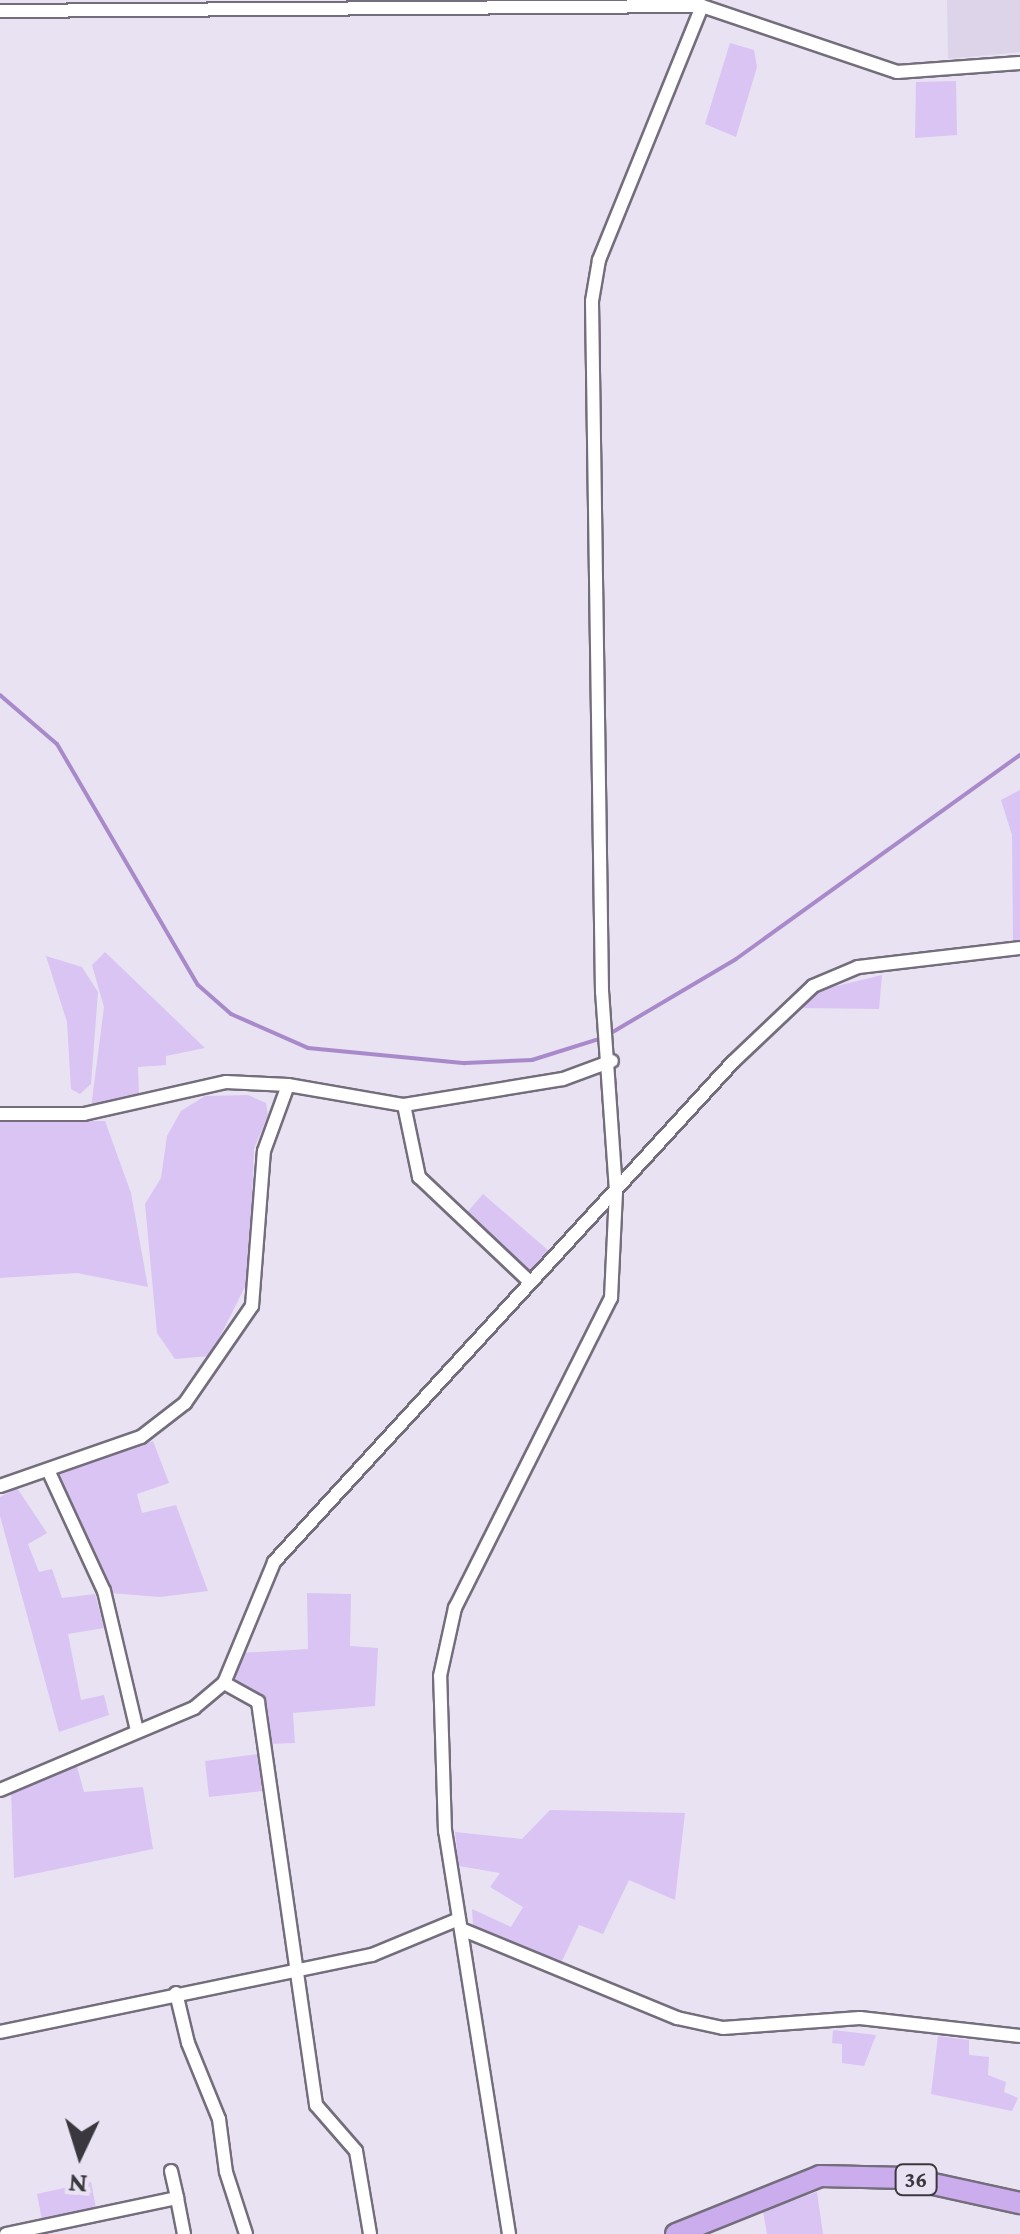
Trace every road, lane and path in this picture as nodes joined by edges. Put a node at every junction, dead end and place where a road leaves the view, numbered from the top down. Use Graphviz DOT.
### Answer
graph roads {
  1 [pos="702,6"];
  2 [pos="0,11"];
  3 [pos="1020,63"];
  4 [pos="1020,948"];
  5 [pos="612,1061"];
  6 [pos="288,1085"];
  7 [pos="404,1104"];
  8 [pos="0,1114"];
  9 [pos="616,1191"];
  10 [pos="530,1282"];
  11 [pos="48,1470"];
  12 [pos="0,1486"];
  13 [pos="224,1683"];
  14 [pos="137,1731"];
  15 [pos="0,1790"];
  16 [pos="460,1924"];
  17 [pos="294,1970"];
  18 [pos="176,1993"];
  19 [pos="0,2032"];
  20 [pos="1020,2036"];
  21 [pos="171,2171"];
  22 [pos="177,2198"];
  23 [pos="1020,2203"];
  24 [pos="6,2234"];
  25 [pos="184,2234"];
  26 [pos="246,2234"];
  27 [pos="370,2234"];
  28 [pos="509,2234"];
  29 [pos="676,2234"];
  1 -- 2 [label="street"];
  1 -- 3 [label="street"];
  1 -- 5 [label="street"];
  4 -- 9 [label="street"];
  5 -- 7 [label="street"];
  5 -- 9 [label="street"];
  6 -- 7 [label="street"];
  6 -- 8 [label="street"];
  6 -- 11 [label="street"];
  7 -- 10 [label="street"];
  9 -- 10 [label="street"];
  9 -- 16 [label="street"];
  10 -- 13 [label="street"];
  11 -- 12 [label="street"];
  11 -- 14 [label="street"];
  13 -- 14 [label="street"];
  13 -- 17 [label="street"];
  14 -- 15 [label="street"];
  16 -- 17 [label="street"];
  16 -- 20 [label="street"];
  16 -- 28 [label="street"];
  17 -- 18 [label="street"];
  17 -- 27 [label="street"];
  18 -- 19 [label="street"];
  18 -- 26 [label="street"];
  21 -- 22 [label="street"];
  22 -- 24 [label="street"];
  22 -- 25 [label="street"];
  23 -- 29 [label="main road, 36"];
}
